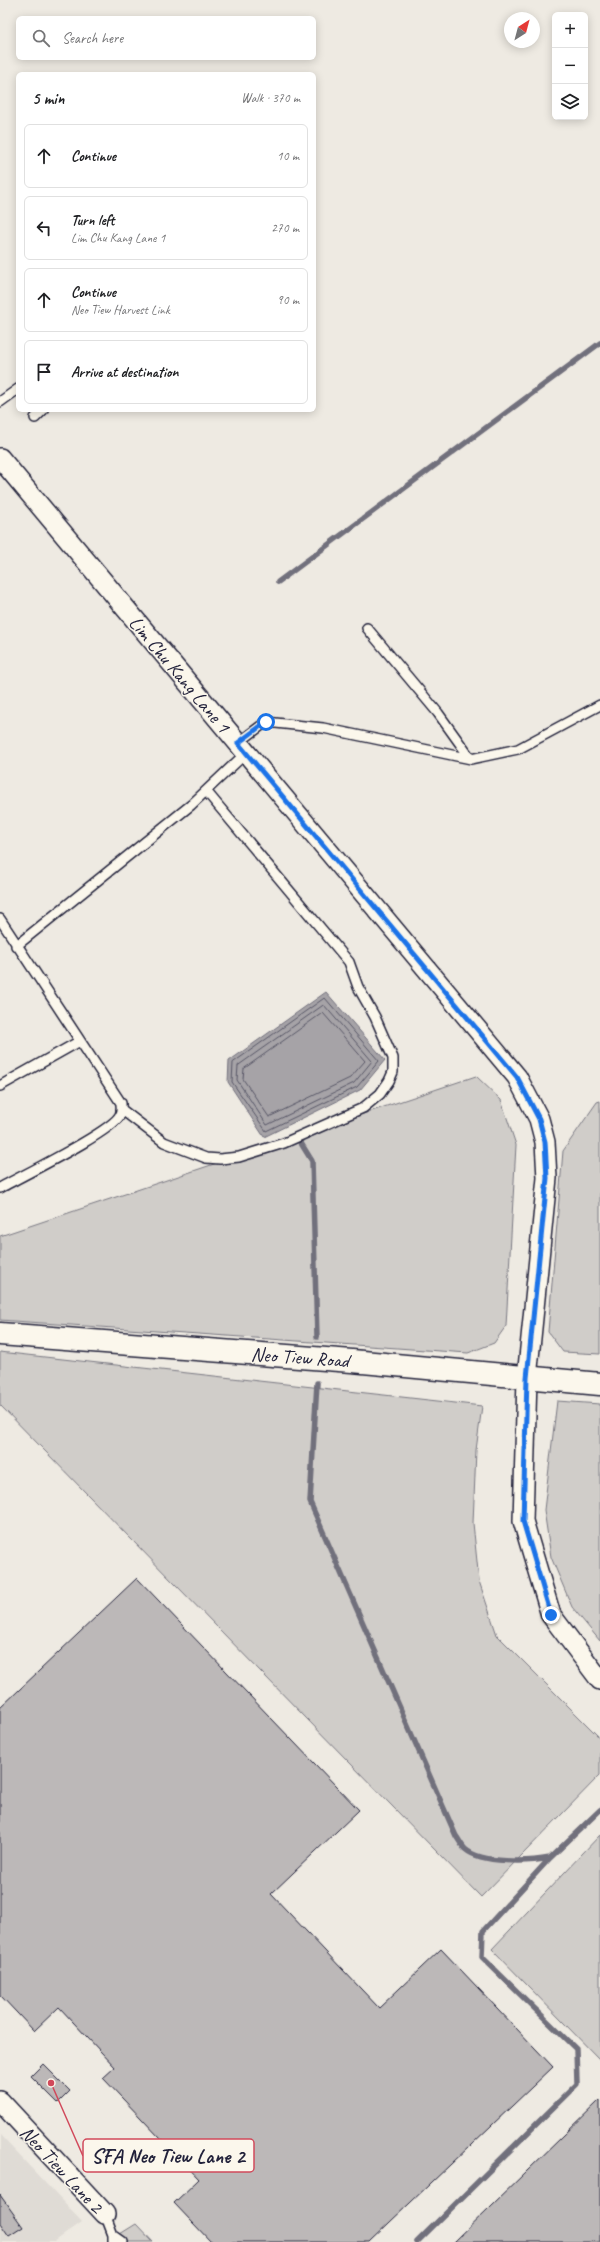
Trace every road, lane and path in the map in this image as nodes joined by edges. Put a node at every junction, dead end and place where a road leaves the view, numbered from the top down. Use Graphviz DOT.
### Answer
graph roads {
  1 [pos="16,390"];
  2 [pos="0,402"];
  3 [pos="41,412"];
  4 [pos="35,418"];
  5 [pos="0,458"];
  6 [pos="367,628"];
  7 [pos="600,705"];
  8 [pos="242,748"];
  9 [pos="471,759"];
  10 [pos="206,791"];
  11 [pos="1,922"];
  12 [pos="16,946"];
  13 [pos="80,1041"];
  14 [pos="0,1086"];
  15 [pos="122,1109"];
  16 [pos="0,1188"];
  17 [pos="0,1334"];
  18 [pos="527,1378"];
  19 [pos="600,1384"];
  20 [pos="600,1680"];
  21 [pos="0,2101"];
  22 [pos="105,2214"];
  23 [pos="113,2238"];
  24 [pos="123,2242"];
  1 -- 2 [label="lane"];
  3 -- 4 [label="lane"];
  5 -- 8 [label="street, Lim Chu Kang Lane 1"];
  6 -- 9 [label="lane"];
  7 -- 9 [label="lane"];
  8 -- 9 [label="lane"];
  8 -- 10 [label="lane"];
  8 -- 18 [label="street, Lim Chu Kang Lane 1"];
  10 -- 12 [label="lane"];
  10 -- 15 [label="lane"];
  11 -- 12 [label="lane"];
  12 -- 13 [label="lane"];
  13 -- 14 [label="lane"];
  13 -- 15 [label="lane"];
  15 -- 16 [label="lane"];
  17 -- 18 [label="main road, Neo Tiew Road"];
  18 -- 19 [label="main road, Neo Tiew Road"];
  18 -- 20 [label="street, Lim Chu Kang Lane 1"];
  21 -- 22 [label="street, Neo Tiew Lane 2"];
  22 -- 23 [label="lane, Neo Tiew Lane 2"];
  23 -- 24 [label="lane"];
}
